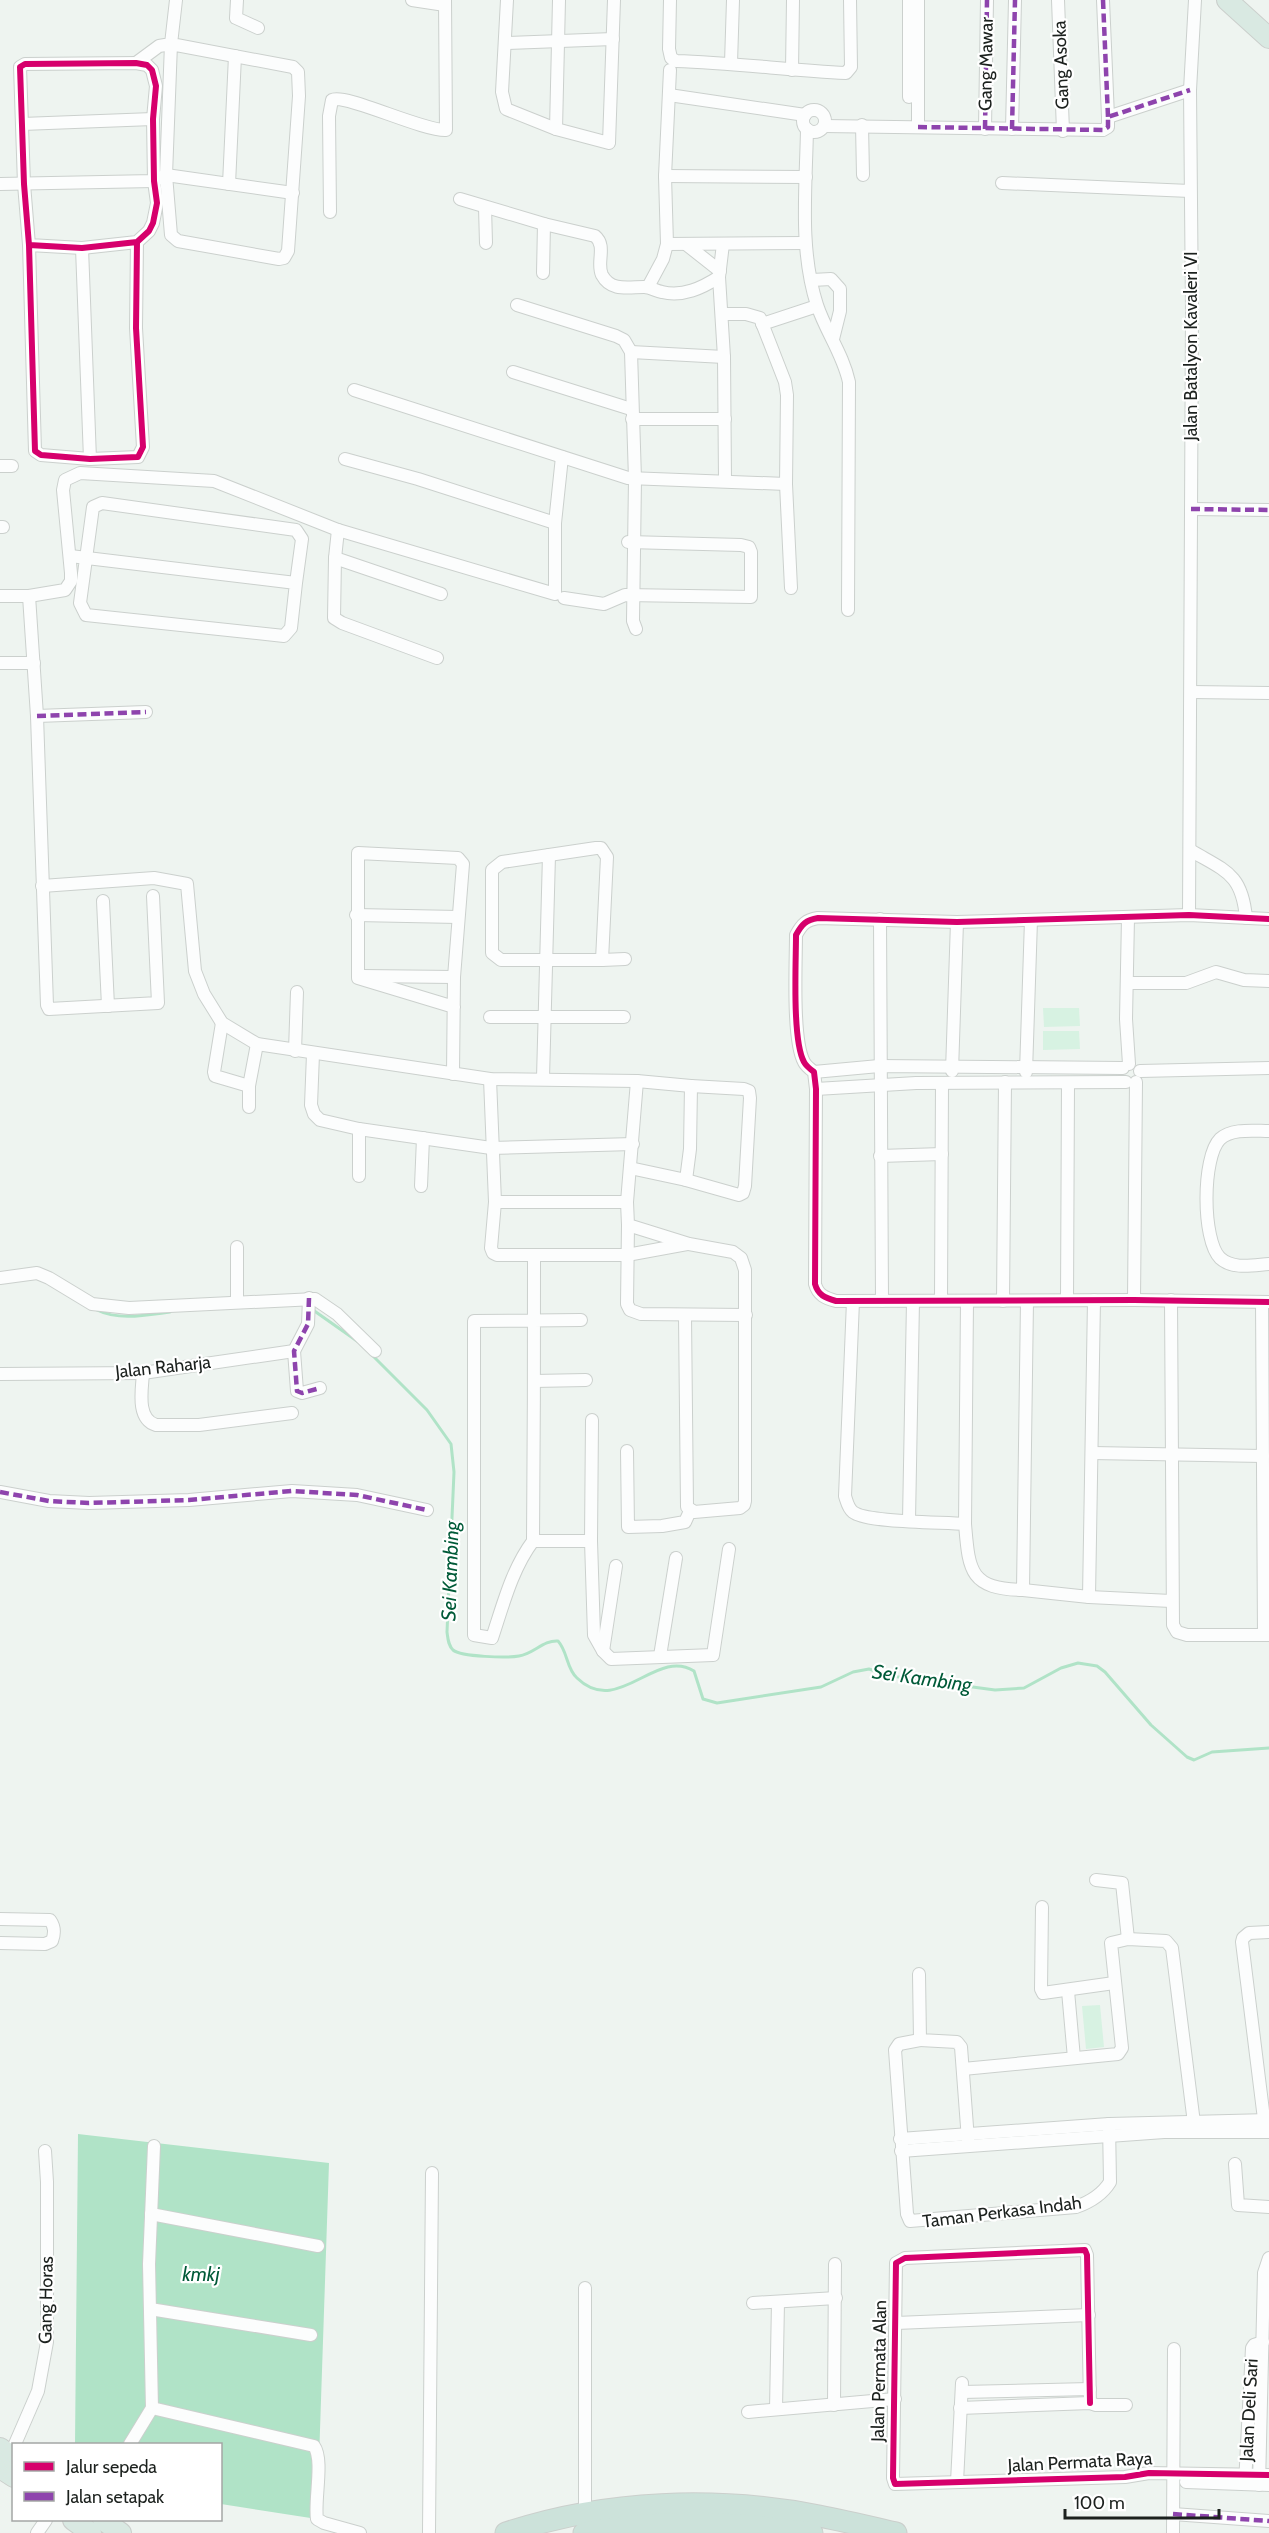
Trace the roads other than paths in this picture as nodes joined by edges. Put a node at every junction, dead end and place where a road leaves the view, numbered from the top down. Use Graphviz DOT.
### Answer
graph roads {
  1 [pos="176,0"];
  2 [pos="237,0"];
  3 [pos="412,0"];
  4 [pos="507,0"];
  5 [pos="559,0"];
  6 [pos="614,0"];
  7 [pos="669,0"];
  8 [pos="733,0"];
  9 [pos="793,0"];
  10 [pos="850,0"];
  11 [pos="909,0"];
  12 [pos="918,0"];
  13 [pos="987,0"];
  14 [pos="1015,0"];
  15 [pos="1058,0"];
  16 [pos="1103,0"];
  17 [pos="1195,0"];
  18 [pos="1227,0"];
  19 [pos="1245,0"];
  20 [pos="445,3"];
  21 [pos="1269,21"];
  22 [pos="258,28"];
  23 [pos="1269,38"];
  24 [pos="613,39"];
  25 [pos="558,41"];
  26 [pos="505,43"];
  27 [pos="171,44"];
  28 [pos="235,56"];
  29 [pos="136,63"];
  30 [pos="731,63"];
  31 [pos="670,70"];
  32 [pos="792,70"];
  33 [pos="1190,90"];
  34 [pos="669,95"];
  35 [pos="909,97"];
  36 [pos="805,115"];
  37 [pos="1108,117"];
  38 [pos="153,119"];
  39 [pos="22,124"];
  40 [pos="862,125"];
  41 [pos="824,126"];
  42 [pos="918,127"];
  43 [pos="556,129"];
  44 [pos="807,129"];
  45 [pos="985,129"];
  46 [pos="1012,129"];
  47 [pos="1063,131"];
  48 [pos="166,175"];
  49 [pos="863,175"];
  50 [pos="665,176"];
  51 [pos="806,177"];
  52 [pos="154,181"];
  53 [pos="1002,183"];
  54 [pos="0,184"];
  55 [pos="24,184"];
  56 [pos="229,184"];
  57 [pos="1190,191"];
  58 [pos="293,193"];
  59 [pos="460,199"];
  60 [pos="485,207"];
  61 [pos="330,212"];
  62 [pos="544,224"];
  63 [pos="137,242"];
  64 [pos="486,243"];
  65 [pos="805,243"];
  66 [pos="29,244"];
  67 [pos="667,244"];
  68 [pos="723,244"];
  69 [pos="687,245"];
  70 [pos="82,248"];
  71 [pos="543,273"];
  72 [pos="719,274"];
  73 [pos="812,280"];
  74 [pos="648,287"];
  75 [pos="517,305"];
  76 [pos="818,306"];
  77 [pos="722,315"];
  78 [pos="762,324"];
  79 [pos="833,339"];
  80 [pos="631,352"];
  81 [pos="724,357"];
  82 [pos="513,372"];
  83 [pos="354,390"];
  84 [pos="632,414"];
  85 [pos="725,419"];
  86 [pos="562,457"];
  87 [pos="90,459"];
  88 [pos="345,459"];
  89 [pos="632,478"];
  90 [pos="724,481"];
  91 [pos="786,484"];
  92 [pos="1191,509"];
  93 [pos="1269,510"];
  94 [pos="555,523"];
  95 [pos="338,530"];
  96 [pos="630,542"];
  97 [pos="70,556"];
  98 [pos="87,558"];
  99 [pos="335,558"];
  100 [pos="296,582"];
  101 [pos="791,588"];
  102 [pos="441,594"];
  103 [pos="0,596"];
  104 [pos="29,596"];
  105 [pos="629,596"];
  106 [pos="564,598"];
  107 [pos="848,610"];
  108 [pos="636,629"];
  109 [pos="437,658"];
  110 [pos="0,663"];
  111 [pos="34,663"];
  112 [pos="1191,692"];
  113 [pos="1269,693"];
  114 [pos="146,712"];
  115 [pos="37,716"];
  116 [pos="1190,850"];
  117 [pos="549,855"];
  118 [pos="42,886"];
  119 [pos="153,896"];
  120 [pos="103,902"];
  121 [pos="356,915"];
  122 [pos="1189,915"];
  123 [pos="458,917"];
  124 [pos="1128,918"];
  125 [pos="1246,918"];
  126 [pos="1269,919"];
  127 [pos="880,920"];
  128 [pos="1030,920"];
  129 [pos="957,922"];
  130 [pos="625,959"];
  131 [pos="545,960"];
  132 [pos="602,960"];
  133 [pos="357,976"];
  134 [pos="454,977"];
  135 [pos="1269,981"];
  136 [pos="1127,984"];
  137 [pos="297,992"];
  138 [pos="108,1006"];
  139 [pos="454,1007"];
  140 [pos="490,1017"];
  141 [pos="624,1017"];
  142 [pos="546,1018"];
  143 [pos="222,1023"];
  144 [pos="257,1044"];
  145 [pos="295,1051"];
  146 [pos="313,1054"];
  147 [pos="952,1065"];
  148 [pos="879,1066"];
  149 [pos="1026,1066"];
  150 [pos="1269,1068"];
  151 [pos="814,1071"];
  152 [pos="1131,1073"];
  153 [pos="453,1074"];
  154 [pos="543,1078"];
  155 [pos="490,1079"];
  156 [pos="637,1081"];
  157 [pos="1005,1082"];
  158 [pos="1026,1082"];
  159 [pos="947,1083"];
  160 [pos="1068,1083"];
  161 [pos="880,1085"];
  162 [pos="249,1086"];
  163 [pos="691,1086"];
  164 [pos="816,1089"];
  165 [pos="249,1107"];
  166 [pos="359,1129"];
  167 [pos="1269,1131"];
  168 [pos="423,1138"];
  169 [pos="633,1144"];
  170 [pos="491,1148"];
  171 [pos="942,1154"];
  172 [pos="880,1156"];
  173 [pos="630,1168"];
  174 [pos="359,1176"];
  175 [pos="687,1180"];
  176 [pos="421,1186"];
  177 [pos="495,1202"];
  178 [pos="627,1202"];
  179 [pos="628,1226"];
  180 [pos="689,1244"];
  181 [pos="237,1247"];
  182 [pos="534,1255"];
  183 [pos="627,1255"];
  184 [pos="1269,1264"];
  185 [pos="0,1278"];
  186 [pos="309,1300"];
  187 [pos="941,1300"];
  188 [pos="1067,1300"];
  189 [pos="1094,1300"];
  190 [pos="1134,1300"];
  191 [pos="1171,1300"];
  192 [pos="237,1301"];
  193 [pos="853,1301"];
  194 [pos="882,1301"];
  195 [pos="913,1301"];
  196 [pos="967,1301"];
  197 [pos="1003,1301"];
  198 [pos="1027,1301"];
  199 [pos="1265,1302"];
  200 [pos="746,1315"];
  201 [pos="685,1316"];
  202 [pos="534,1320"];
  203 [pos="581,1320"];
  204 [pos="294,1351"];
  205 [pos="375,1351"];
  206 [pos="143,1372"];
  207 [pos="0,1374"];
  208 [pos="586,1380"];
  209 [pos="534,1381"];
  210 [pos="320,1388"];
  211 [pos="292,1413"];
  212 [pos="592,1420"];
  213 [pos="627,1451"];
  214 [pos="1092,1453"];
  215 [pos="1171,1454"];
  216 [pos="1263,1456"];
  217 [pos="0,1492"];
  218 [pos="427,1510"];
  219 [pos="690,1511"];
  220 [pos="909,1520"];
  221 [pos="965,1524"];
  222 [pos="533,1541"];
  223 [pos="591,1542"];
  224 [pos="729,1549"];
  225 [pos="676,1558"];
  226 [pos="616,1566"];
  227 [pos="1023,1590"];
  228 [pos="1089,1597"];
  229 [pos="1171,1601"];
  230 [pos="1267,1635"];
  231 [pos="603,1651"];
  232 [pos="660,1656"];
  233 [pos="1096,1880"];
  234 [pos="1042,1906"];
  235 [pos="0,1918"];
  236 [pos="1269,1932"];
  237 [pos="1128,1939"];
  238 [pos="0,1943"];
  239 [pos="919,1974"];
  240 [pos="1114,1983"];
  241 [pos="1068,1990"];
  242 [pos="920,2040"];
  243 [pos="1074,2058"];
  244 [pos="963,2069"];
  245 [pos="1194,2126"];
  246 [pos="1267,2126"];
  247 [pos="1109,2129"];
  248 [pos="968,2133"];
  249 [pos="901,2145"];
  250 [pos="153,2146"];
  251 [pos="969,2146"];
  252 [pos="45,2151"];
  253 [pos="1235,2164"];
  254 [pos="432,2174"];
  255 [pos="1269,2207"];
  256 [pos="152,2214"];
  257 [pos="318,2246"];
  258 [pos="1269,2258"];
  259 [pos="836,2264"];
  260 [pos="585,2288"];
  261 [pos="836,2298"];
  262 [pos="778,2302"];
  263 [pos="753,2303"];
  264 [pos="150,2309"];
  265 [pos="1089,2315"];
  266 [pos="896,2323"];
  267 [pos="311,2335"];
  268 [pos="1263,2342"];
  269 [pos="1174,2349"];
  270 [pos="1090,2389"];
  271 [pos="894,2399"];
  272 [pos="1090,2403"];
  273 [pos="834,2405"];
  274 [pos="1126,2405"];
  275 [pos="152,2408"];
  276 [pos="960,2408"];
  277 [pos="776,2409"];
  278 [pos="748,2412"];
  279 [pos="14,2443"];
  280 [pos="131,2443"];
  281 [pos="1173,2477"];
  282 [pos="1245,2479"];
  283 [pos="1264,2480"];
  284 [pos="894,2482"];
  285 [pos="957,2482"];
  286 [pos="1173,2514"];
  287 [pos="74,2521"];
  288 [pos="104,2521"];
  289 [pos="1269,2522"];
  290 [pos="584,2524"];
  291 [pos="727,2528"];
  292 [pos="91,2533"];
  293 [pos="121,2533"];
  294 [pos="360,2533"];
  295 [pos="429,2533"];
  296 [pos="506,2533"];
  297 [pos="812,2533"];
  298 [pos="896,2533"];
  299 [pos="1173,2533"];
  1 -- 27 [label="street"];
  2 -- 22 [label="street"];
  3 -- 20 [label="street"];
  4 -- 26 [label="street"];
  5 -- 25 [label="street"];
  6 -- 24 [label="street"];
  7 -- 30 [label="street"];
  8 -- 30 [label="street"];
  9 -- 32 [label="street"];
  10 -- 32 [label="street"];
  11 -- 35 [label="street"];
  12 -- 42 [label="street"];
  13 -- 45 [label="street, Gang Mawar"];
  14 -- 46 [label="street"];
  15 -- 47 [label="street, Gang Asoka"];
  16 -- 37 [label="street"];
  17 -- 33 [label="street, Jalan Batalyon Kavaleri VI"];
  18 -- 23 [label="main road"];
  19 -- 21 [label="main road"];
  20 -- 61 [label="street"];
  24 -- 25 [label="street"];
  24 -- 43 [label="street"];
  25 -- 26 [label="street"];
  25 -- 43 [label="street"];
  26 -- 43 [label="street"];
  27 -- 28 [label="street"];
  27 -- 29 [label="street"];
  27 -- 48 [label="street"];
  28 -- 56 [label="street"];
  28 -- 58 [label="street"];
  29 -- 38 [label="street"];
  29 -- 39 [label="street"];
  30 -- 32 [label="street"];
  31 -- 34 [label="street"];
  33 -- 37 [label="street, Gang Asoka"];
  33 -- 57 [label="street, Jalan Batalyon Kavaleri VI"];
  34 -- 36 [label="street"];
  34 -- 50 [label="street"];
  36 -- 41 [label="street"];
  36 -- 44 [label="street"];
  37 -- 47 [label="street, Gang Asoka"];
  38 -- 39 [label="street"];
  38 -- 52 [label="street"];
  39 -- 55 [label="street"];
  40 -- 41 [label="street"];
  40 -- 42 [label="street"];
  40 -- 49 [label="street"];
  41 -- 44 [label="street"];
  42 -- 45 [label="street"];
  44 -- 51 [label="street"];
  45 -- 46 [label="street"];
  46 -- 47 [label="street"];
  48 -- 52 [label="street"];
  48 -- 56 [label="street"];
  48 -- 58 [label="street"];
  50 -- 51 [label="street"];
  50 -- 67 [label="street"];
  51 -- 65 [label="street"];
  52 -- 55 [label="street"];
  52 -- 63 [label="street"];
  53 -- 57 [label="street"];
  54 -- 55 [label="street"];
  55 -- 66 [label="street"];
  56 -- 58 [label="street"];
  57 -- 92 [label="street, Jalan Batalyon Kavaleri VI"];
  59 -- 60 [label="street"];
  60 -- 62 [label="street"];
  60 -- 64 [label="street"];
  62 -- 71 [label="street"];
  62 -- 74 [label="street"];
  63 -- 70 [label="street"];
  63 -- 87 [label="street"];
  65 -- 68 [label="street"];
  65 -- 73 [label="street"];
  66 -- 70 [label="street"];
  66 -- 87 [label="street"];
  67 -- 69 [label="street"];
  67 -- 74 [label="street"];
  68 -- 69 [label="street"];
  68 -- 72 [label="street"];
  69 -- 72 [label="street"];
  70 -- 87 [label="street"];
  72 -- 74 [label="street"];
  72 -- 77 [label="street"];
  73 -- 76 [label="street"];
  73 -- 79 [label="street"];
  75 -- 80 [label="street"];
  76 -- 78 [label="street"];
  76 -- 79 [label="street"];
  77 -- 78 [label="street"];
  77 -- 81 [label="street"];
  78 -- 91 [label="street"];
  79 -- 107 [label="street"];
  80 -- 81 [label="street"];
  80 -- 84 [label="street"];
  81 -- 85 [label="street"];
  82 -- 84 [label="street"];
  83 -- 86 [label="street"];
  84 -- 85 [label="street"];
  84 -- 89 [label="street"];
  85 -- 90 [label="street"];
  86 -- 89 [label="street"];
  86 -- 94 [label="street"];
  88 -- 94 [label="street"];
  89 -- 90 [label="street"];
  89 -- 96 [label="street"];
  90 -- 91 [label="street"];
  91 -- 101 [label="street"];
  92 -- 93 [label="street"];
  92 -- 112 [label="street, Jalan Batalyon Kavaleri VI"];
  94 -- 95 [label="street"];
  95 -- 97 [label="street"];
  95 -- 99 [label="street"];
  96 -- 105 [label="street"];
  96 -- 105 [label="street"];
  97 -- 98 [label="street"];
  97 -- 104 [label="street"];
  98 -- 100 [label="street"];
  98 -- 100 [label="street"];
  98 -- 100 [label="street"];
  99 -- 102 [label="street"];
  99 -- 109 [label="street"];
  103 -- 104 [label="street"];
  104 -- 111 [label="street"];
  105 -- 106 [label="street"];
  105 -- 108 [label="street"];
  110 -- 111 [label="street"];
  111 -- 115 [label="street"];
  112 -- 113 [label="street"];
  112 -- 116 [label="street, Jalan Batalyon Kavaleri VI"];
  114 -- 115 [label="street"];
  115 -- 118 [label="street"];
  116 -- 122 [label="street, Jalan Batalyon Kavaleri VI"];
  116 -- 125 [label="street"];
  117 -- 131 [label="street"];
  117 -- 131 [label="street"];
  117 -- 132 [label="street"];
  118 -- 138 [label="street"];
  118 -- 143 [label="street"];
  119 -- 138 [label="street"];
  120 -- 138 [label="street"];
  121 -- 123 [label="street"];
  121 -- 123 [label="street"];
  121 -- 133 [label="street"];
  122 -- 124 [label="street"];
  122 -- 125 [label="street"];
  123 -- 134 [label="street"];
  124 -- 128 [label="street"];
  124 -- 136 [label="street"];
  125 -- 126 [label="street"];
  127 -- 129 [label="street"];
  127 -- 148 [label="street"];
  127 -- 151 [label="street"];
  128 -- 129 [label="street"];
  128 -- 149 [label="street"];
  129 -- 147 [label="street"];
  130 -- 132 [label="street"];
  131 -- 132 [label="street"];
  131 -- 142 [label="street"];
  133 -- 134 [label="street"];
  133 -- 139 [label="street"];
  134 -- 139 [label="street"];
  135 -- 136 [label="street"];
  136 -- 152 [label="street"];
  137 -- 145 [label="street"];
  139 -- 153 [label="street"];
  140 -- 142 [label="street"];
  141 -- 142 [label="street"];
  142 -- 154 [label="street"];
  143 -- 144 [label="street"];
  143 -- 162 [label="street"];
  144 -- 145 [label="street"];
  144 -- 162 [label="street"];
  145 -- 146 [label="street"];
  146 -- 153 [label="street"];
  146 -- 166 [label="street"];
  147 -- 148 [label="street"];
  147 -- 149 [label="street"];
  147 -- 159 [label="street"];
  148 -- 151 [label="street"];
  148 -- 161 [label="street"];
  149 -- 152 [label="street"];
  149 -- 158 [label="street"];
  150 -- 152 [label="street"];
  151 -- 164 [label="street"];
  152 -- 160 [label="street"];
  152 -- 190 [label="street"];
  153 -- 155 [label="street"];
  154 -- 155 [label="street"];
  154 -- 156 [label="street"];
  155 -- 170 [label="street"];
  156 -- 163 [label="street"];
  156 -- 169 [label="street"];
  157 -- 158 [label="street"];
  157 -- 159 [label="street"];
  157 -- 197 [label="street"];
  158 -- 160 [label="street"];
  159 -- 161 [label="street"];
  159 -- 171 [label="street"];
  160 -- 188 [label="street"];
  161 -- 164 [label="street"];
  161 -- 172 [label="street"];
  162 -- 165 [label="street"];
  163 -- 175 [label="street"];
  163 -- 175 [label="street"];
  164 -- 193 [label="street"];
  166 -- 168 [label="street"];
  166 -- 174 [label="street"];
  167 -- 184 [label="street"];
  168 -- 170 [label="street"];
  168 -- 176 [label="street"];
  169 -- 170 [label="street"];
  169 -- 173 [label="street"];
  170 -- 177 [label="street"];
  171 -- 172 [label="street"];
  171 -- 187 [label="street"];
  172 -- 194 [label="street"];
  173 -- 175 [label="street"];
  173 -- 178 [label="street"];
  177 -- 178 [label="street"];
  177 -- 182 [label="street"];
  178 -- 179 [label="street"];
  179 -- 180 [label="street"];
  179 -- 183 [label="street"];
  180 -- 183 [label="street"];
  180 -- 200 [label="street"];
  181 -- 192 [label="street"];
  182 -- 183 [label="street"];
  182 -- 202 [label="street"];
  183 -- 201 [label="street"];
  185 -- 192 [label="street"];
  186 -- 192 [label="street"];
  186 -- 204 [label="street"];
  186 -- 205 [label="street"];
  187 -- 195 [label="street"];
  187 -- 196 [label="street"];
  188 -- 189 [label="street"];
  188 -- 198 [label="street"];
  189 -- 190 [label="street"];
  189 -- 214 [label="street"];
  190 -- 191 [label="street"];
  191 -- 199 [label="street"];
  191 -- 215 [label="street"];
  193 -- 194 [label="street"];
  193 -- 220 [label="street"];
  194 -- 195 [label="street"];
  195 -- 220 [label="street"];
  196 -- 197 [label="street"];
  196 -- 221 [label="street"];
  197 -- 198 [label="street"];
  198 -- 227 [label="street"];
  199 -- 216 [label="street"];
  200 -- 201 [label="street"];
  200 -- 219 [label="street"];
  201 -- 219 [label="street"];
  202 -- 203 [label="street"];
  202 -- 209 [label="street"];
  202 -- 222 [label="street"];
  204 -- 206 [label="street, Jalan Raharja"];
  204 -- 210 [label="street"];
  206 -- 207 [label="street, Jalan Raharja"];
  206 -- 211 [label="street"];
  208 -- 209 [label="street"];
  209 -- 222 [label="street"];
  212 -- 223 [label="street"];
  213 -- 219 [label="street"];
  214 -- 215 [label="street"];
  214 -- 228 [label="street"];
  215 -- 216 [label="street"];
  215 -- 229 [label="street"];
  216 -- 230 [label="street"];
  217 -- 218 [label="street"];
  220 -- 221 [label="street"];
  221 -- 227 [label="street"];
  222 -- 223 [label="street"];
  223 -- 231 [label="street"];
  224 -- 232 [label="street"];
  225 -- 232 [label="street"];
  226 -- 231 [label="street"];
  227 -- 228 [label="street"];
  228 -- 229 [label="street"];
  229 -- 230 [label="street"];
  231 -- 232 [label="street"];
  233 -- 237 [label="street"];
  234 -- 241 [label="street"];
  235 -- 238 [label="street"];
  236 -- 246 [label="street"];
  237 -- 240 [label="street"];
  237 -- 245 [label="street"];
  239 -- 242 [label="street"];
  240 -- 241 [label="street"];
  240 -- 243 [label="street"];
  241 -- 243 [label="street"];
  242 -- 244 [label="street"];
  242 -- 249 [label="street"];
  243 -- 244 [label="street"];
  244 -- 248 [label="street"];
  245 -- 246 [label="street"];
  245 -- 247 [label="street"];
  247 -- 248 [label="street"];
  247 -- 249 [label="street, Taman Perkasa Indah"];
  247 -- 251 [label="street"];
  248 -- 249 [label="street"];
  248 -- 251 [label="street"];
  249 -- 251 [label="street"];
  250 -- 256 [label="street"];
  252 -- 279 [label="street, Gang Horas"];
  253 -- 255 [label="street"];
  254 -- 295 [label="street"];
  256 -- 257 [label="street"];
  256 -- 264 [label="street"];
  258 -- 268 [label="street, Jalan Deli Sari"];
  259 -- 261 [label="street"];
  260 -- 290 [label="street"];
  261 -- 262 [label="street"];
  261 -- 273 [label="street"];
  262 -- 263 [label="street"];
  262 -- 277 [label="street"];
  264 -- 267 [label="street"];
  264 -- 275 [label="street"];
  265 -- 266 [label="street"];
  265 -- 266 [label="street, Jalan Permata Alan"];
  265 -- 270 [label="street"];
  266 -- 271 [label="street, Jalan Permata Alan"];
  268 -- 282 [label="street, Jalan Deli Sari"];
  268 -- 283 [label="street, Jalan Deli Sari"];
  269 -- 281 [label="street"];
  270 -- 272 [label="street"];
  270 -- 276 [label="street"];
  271 -- 273 [label="street"];
  271 -- 284 [label="street, Jalan Permata Alan"];
  272 -- 274 [label="street"];
  272 -- 276 [label="street"];
  273 -- 277 [label="street"];
  275 -- 280 [label="street"];
  275 -- 294 [label="street"];
  276 -- 285 [label="street"];
  277 -- 278 [label="street"];
  281 -- 282 [label="street, Jalan Permata Raya"];
  281 -- 285 [label="street, Jalan Permata Raya"];
  281 -- 286 [label="street"];
  282 -- 283 [label="street, Jalan Permata Raya"];
  284 -- 285 [label="street, Jalan Permata Raya"];
  286 -- 289 [label="street"];
  286 -- 299 [label="street"];
  287 -- 292 [label="main road"];
  288 -- 293 [label="main road"];
  290 -- 291 [label="highway"];
  290 -- 296 [label="highway"];
  290 -- 298 [label="highway"];
  291 -- 297 [label="highway"];
}
